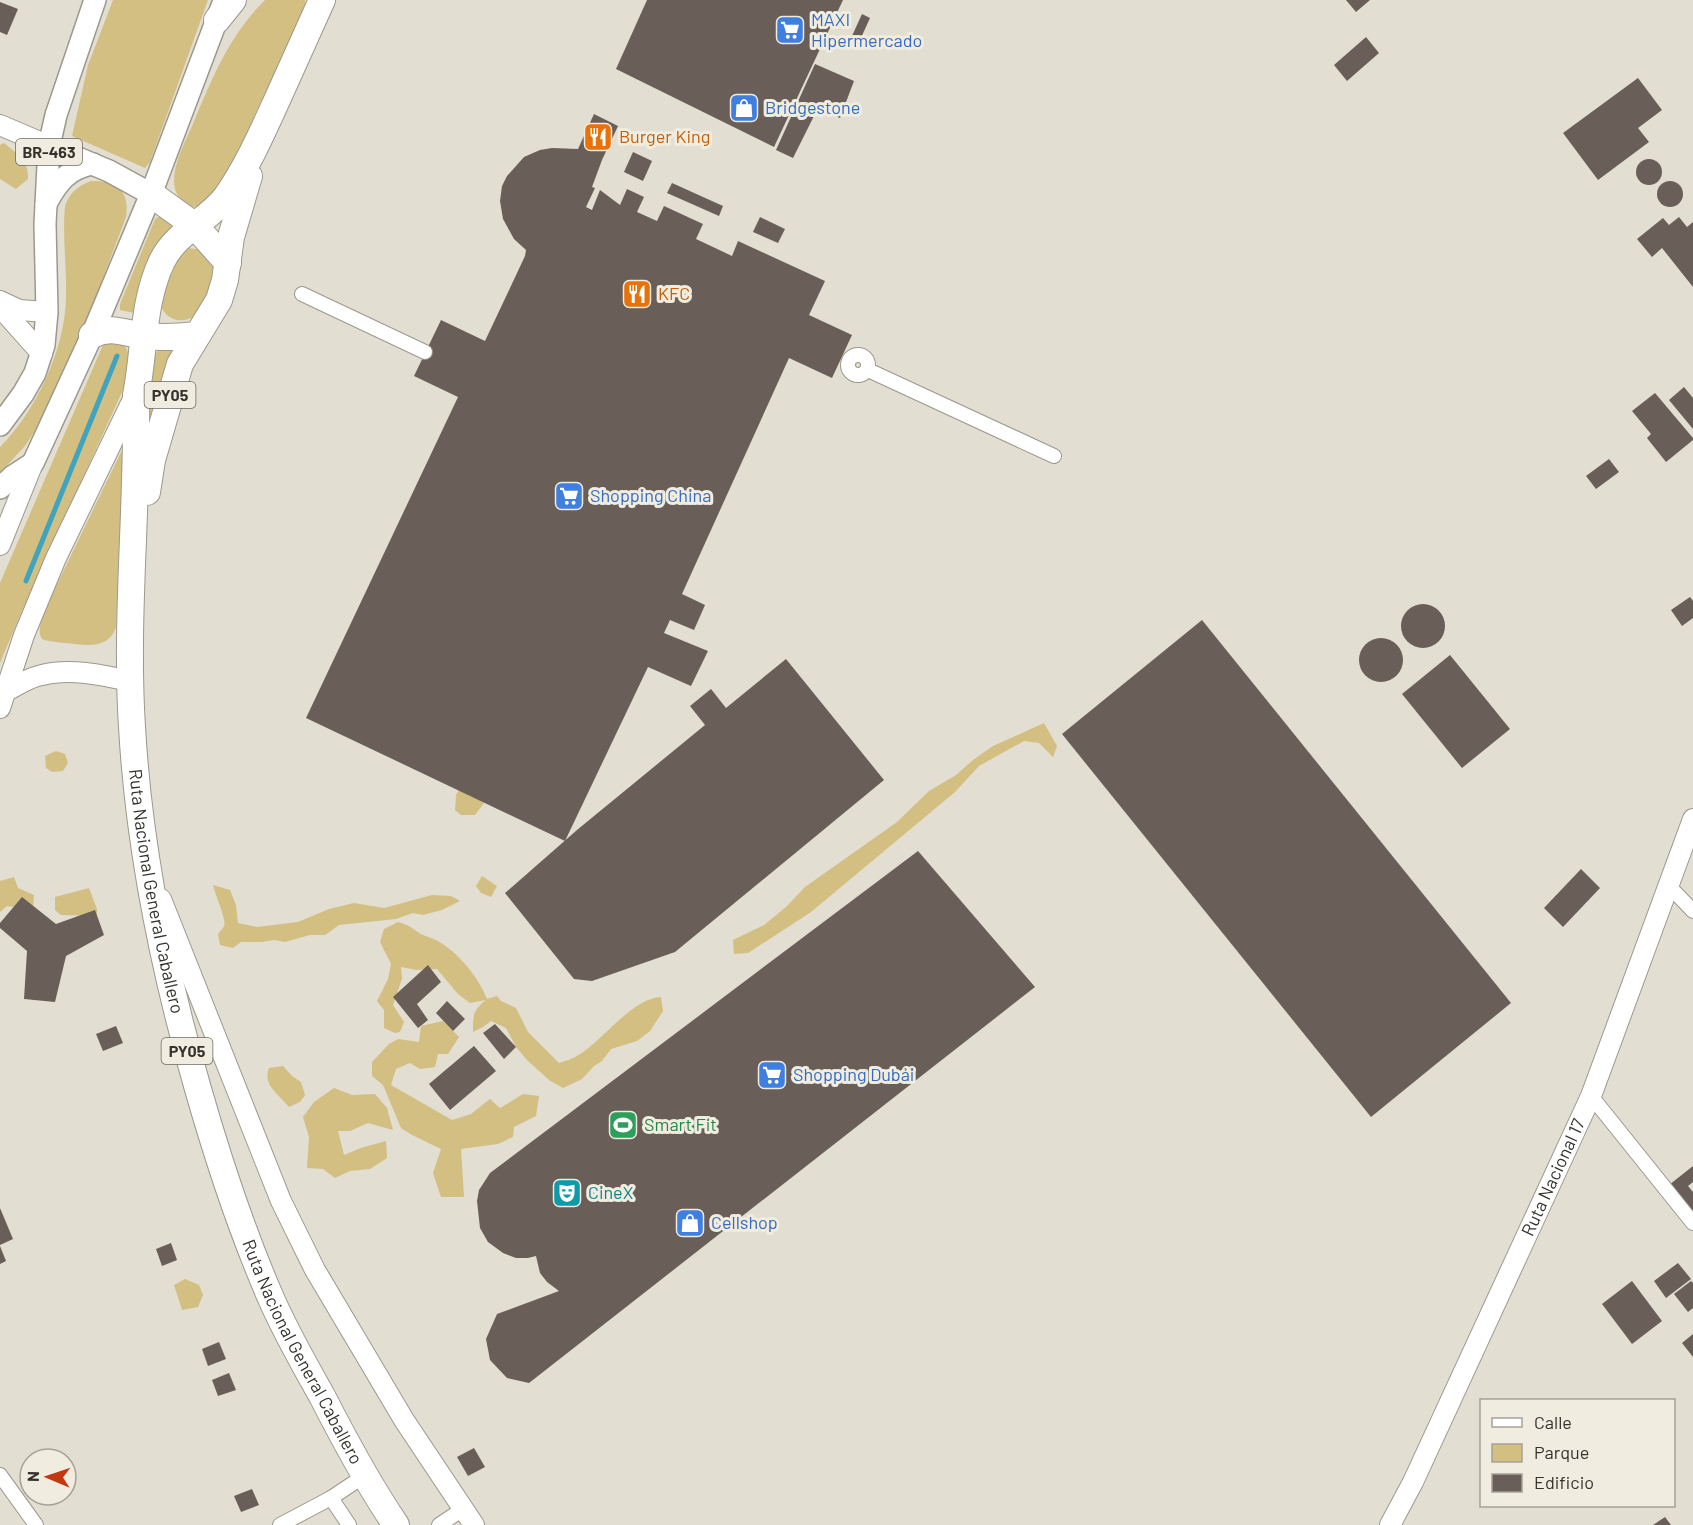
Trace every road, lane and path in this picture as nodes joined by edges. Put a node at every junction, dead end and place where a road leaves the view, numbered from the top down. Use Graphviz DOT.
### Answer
graph roads {
  1 [pos="95,0"];
  2 [pos="233,0"];
  3 [pos="322,0"];
  4 [pos="221,10"];
  5 [pos="0,125"];
  6 [pos="257,144"];
  7 [pos="49,146"];
  8 [pos="93,164"];
  9 [pos="151,194"];
  10 [pos="45,205"];
  11 [pos="194,225"];
  12 [pos="228,263"];
  13 [pos="302,294"];
  14 [pos="0,301"];
  15 [pos="0,307"];
  16 [pos="47,312"];
  17 [pos="92,335"];
  18 [pos="197,335"];
  19 [pos="144,336"];
  20 [pos="426,352"];
  21 [pos="42,354"];
  22 [pos="845,359"];
  23 [pos="136,395"];
  24 [pos="0,426"];
  25 [pos="1054,456"];
  26 [pos="33,463"];
  27 [pos="0,488"];
  28 [pos="132,535"];
  29 [pos="0,545"];
  30 [pos="130,681"];
  31 [pos="8,690"];
  32 [pos="0,708"];
  33 [pos="1693,819"];
  34 [pos="146,862"];
  35 [pos="1668,885"];
  36 [pos="1693,911"];
  37 [pos="1591,1096"];
  38 [pos="1693,1223"];
  39 [pos="0,1475"];
  40 [pos="364,1476"];
  41 [pos="331,1498"];
  42 [pos="469,1517"];
  43 [pos="36,1525"];
  44 [pos="280,1525"];
  45 [pos="349,1525"];
  46 [pos="396,1525"];
  47 [pos="439,1525"];
  48 [pos="1390,1525"];
  1 -- 7 [label="main road, BR-463"];
  2 -- 4 [label="highway"];
  3 -- 6 [label="highway"];
  4 -- 9 [label="main road"];
  5 -- 7 [label="street"];
  6 -- 11 [label="highway, Ruta Nacional General Caballero"];
  6 -- 12 [label="highway, Ruta Nacional General Caballero"];
  7 -- 8 [label="main road"];
  7 -- 10 [label="main road, BR-463"];
  8 -- 9 [label="main road"];
  8 -- 10 [label="main road"];
  9 -- 11 [label="highway"];
  9 -- 17 [label="main road"];
  10 -- 16 [label="main road, BR-463"];
  11 -- 12 [label="highway"];
  11 -- 19 [label="highway, Ruta Nacional General Caballero / PY05"];
  12 -- 18 [label="highway, Ruta Nacional General Caballero / PY05"];
  13 -- 20 [label="street"];
  14 -- 16 [label="street"];
  15 -- 21 [label="street"];
  16 -- 21 [label="main road, BR-463"];
  17 -- 19 [label="highway"];
  17 -- 26 [label="main road"];
  18 -- 19 [label="highway"];
  18 -- 28 [label="highway, Ruta Nacional General Caballero / PY05"];
  19 -- 23 [label="highway, Ruta Nacional General Caballero / PY05"];
  21 -- 24 [label="main road, BR-463"];
  22 -- 25 [label="street"];
  23 -- 28 [label="highway, Ruta Nacional General Caballero / PY05"];
  23 -- 31 [label="street"];
  26 -- 27 [label="main road"];
  26 -- 29 [label="street"];
  28 -- 30 [label="highway, Ruta Nacional General Caballero / PY05"];
  30 -- 31 [label="street"];
  30 -- 34 [label="highway, Ruta Nacional General Caballero / PY05"];
  31 -- 32 [label="street"];
  33 -- 35 [label="street, Ruta Nacional 17"];
  34 -- 40 [label="highway, Ruta Nacional General Caballero / PY05"];
  34 -- 42 [label="street"];
  35 -- 36 [label="street"];
  35 -- 37 [label="street, Ruta Nacional 17"];
  37 -- 38 [label="street"];
  37 -- 48 [label="street, Ruta Nacional 17"];
  39 -- 43 [label="street"];
  40 -- 41 [label="street"];
  40 -- 46 [label="highway, Ruta Nacional General Caballero / PY05"];
  41 -- 44 [label="street"];
  41 -- 45 [label="street"];
  42 -- 47 [label="street"];
}
